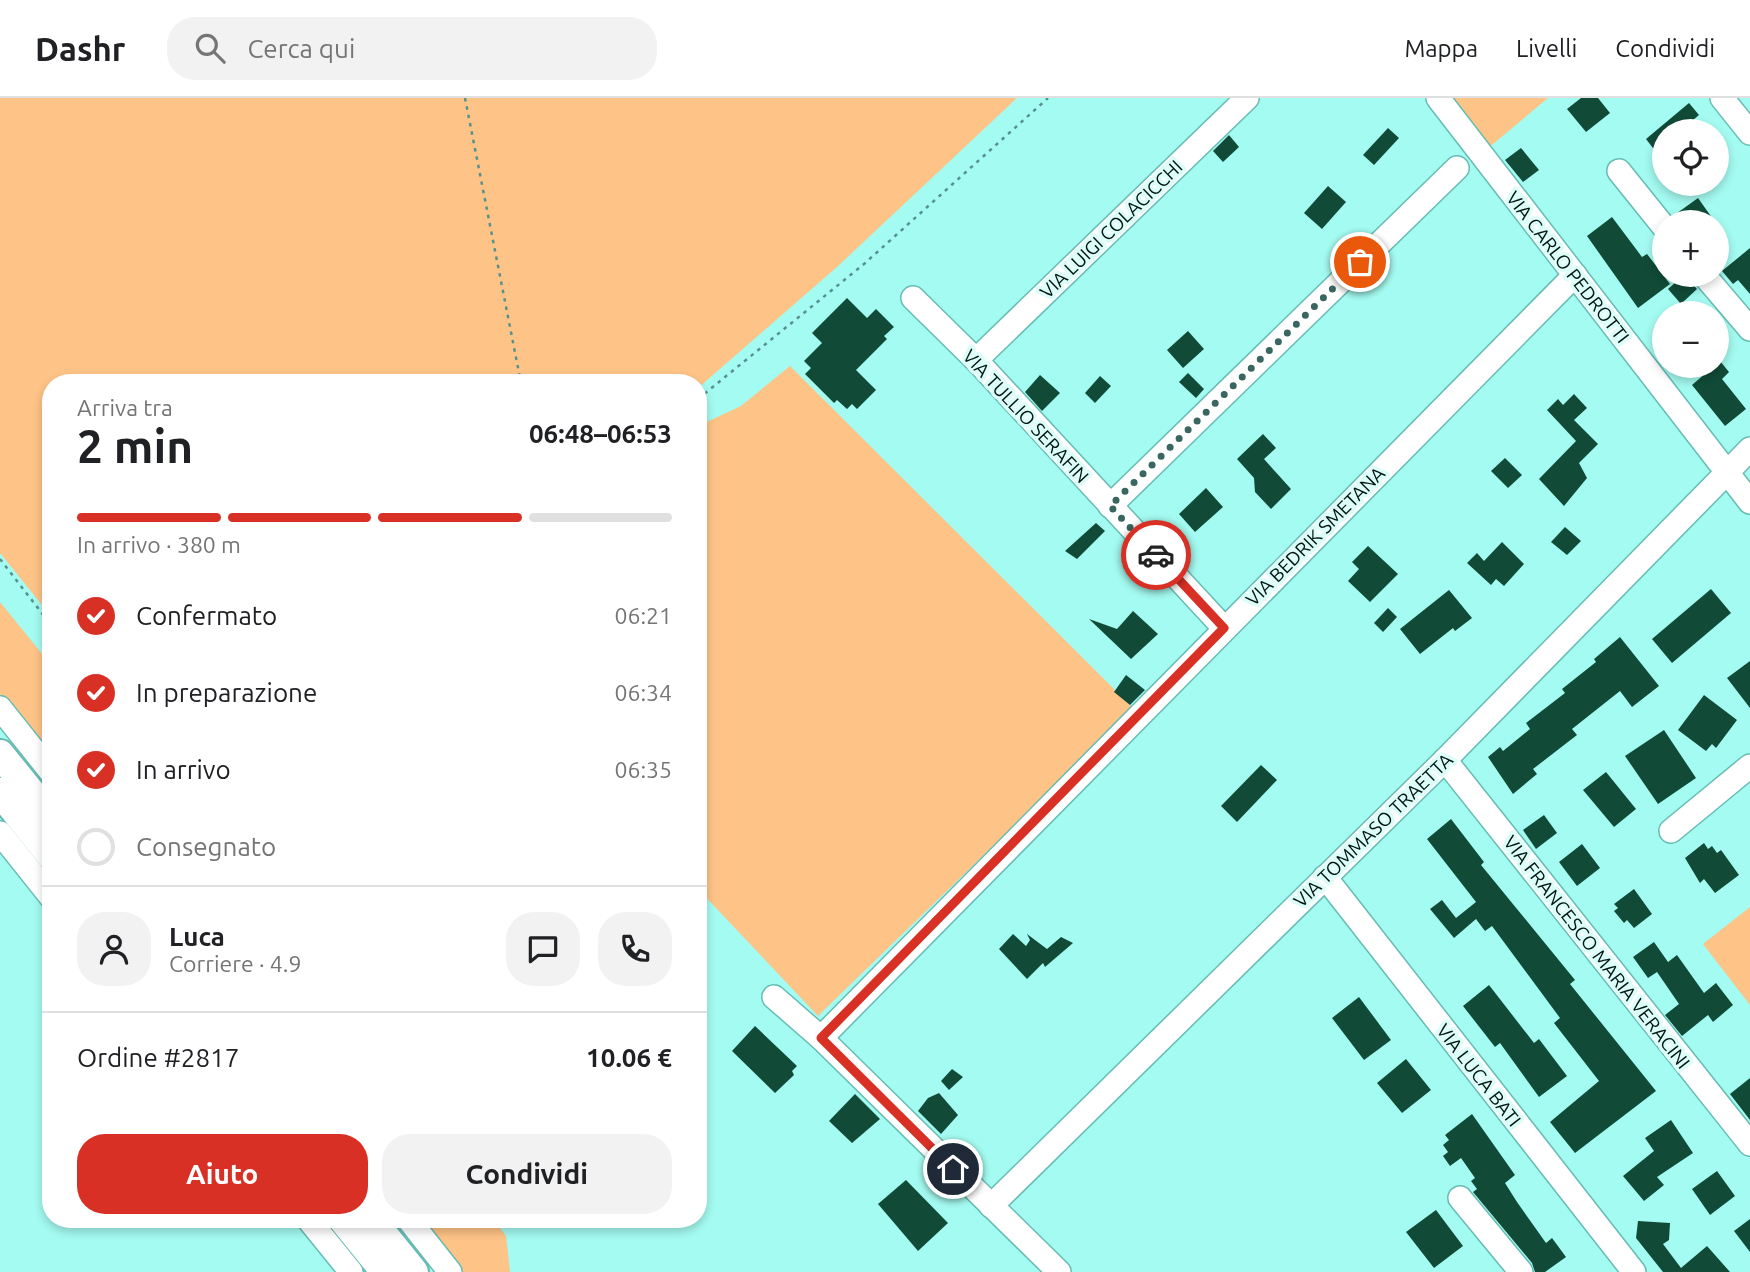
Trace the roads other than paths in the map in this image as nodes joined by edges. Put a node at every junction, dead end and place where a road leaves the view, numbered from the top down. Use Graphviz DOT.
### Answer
graph roads {
  1 [pos="1247,98"];
  2 [pos="1438,98"];
  3 [pos="1722,98"];
  4 [pos="1750,133"];
  5 [pos="1457,169"];
  6 [pos="1619,171"];
  7 [pos="1652,212"];
  8 [pos="1575,275"];
  9 [pos="1714,287"];
  10 [pos="913,298"];
  11 [pos="1750,329"];
  12 [pos="976,360"];
  13 [pos="1750,449"];
  14 [pos="1727,472"];
  15 [pos="1750,502"];
  16 [pos="1110,506"];
  17 [pos="1224,628"];
  18 [pos="0,708"];
  19 [pos="0,754"];
  20 [pos="1445,760"];
  21 [pos="42,761"];
  22 [pos="1750,766"];
  23 [pos="0,792"];
  24 [pos="42,806"];
  25 [pos="1671,831"];
  26 [pos="0,833"];
  27 [pos="42,845"];
  28 [pos="1325,877"];
  29 [pos="42,886"];
  30 [pos="774,998"];
  31 [pos="821,1038"];
  32 [pos="1750,1144"];
  33 [pos="1460,1198"];
  34 [pos="991,1206"];
  35 [pos="315,1228"];
  36 [pos="349,1228"];
  37 [pos="378,1228"];
  38 [pos="415,1228"];
  39 [pos="351,1272"];
  40 [pos="385,1272"];
  41 [pos="414,1272"];
  42 [pos="450,1272"];
  43 [pos="1059,1272"];
  44 [pos="1521,1272"];
  45 [pos="1634,1272"];
  1 -- 12 [label="street, VIA LUIGI COLACICCHI"];
  2 -- 8 [label="street, VIA CARLO PEDROTTI"];
  3 -- 4 [label="street"];
  5 -- 16 [label="street"];
  6 -- 7 [label="street"];
  8 -- 14 [label="street, VIA CARLO PEDROTTI"];
  8 -- 17 [label="street, VIA BEDRIK SMETANA"];
  9 -- 11 [label="street"];
  10 -- 12 [label="street, VIA TULLIO SERAFIN"];
  12 -- 16 [label="street, VIA TULLIO SERAFIN"];
  13 -- 14 [label="street, VIA TOMMASO TRAETTA"];
  14 -- 15 [label="street, VIA CARLO PEDROTTI"];
  14 -- 20 [label="street, VIA TOMMASO TRAETTA"];
  16 -- 17 [label="street, VIA TULLIO SERAFIN"];
  17 -- 31 [label="street, VIA BEDRIK SMETANA"];
  18 -- 21 [label="street"];
  19 -- 24 [label="main road"];
  20 -- 28 [label="street, VIA TOMMASO TRAETTA"];
  20 -- 32 [label="street, VIA FRANCESCO MARIA VERACINI"];
  22 -- 25 [label="street"];
  23 -- 27 [label="main road"];
  26 -- 29 [label="street"];
  28 -- 34 [label="street, VIA TOMMASO TRAETTA"];
  28 -- 45 [label="street, VIA LUCA BATI"];
  30 -- 31 [label="street"];
  31 -- 34 [label="street"];
  33 -- 44 [label="street"];
  34 -- 43 [label="street"];
  35 -- 39 [label="street"];
  36 -- 40 [label="main road"];
  37 -- 41 [label="main road"];
  38 -- 42 [label="street"];
}
